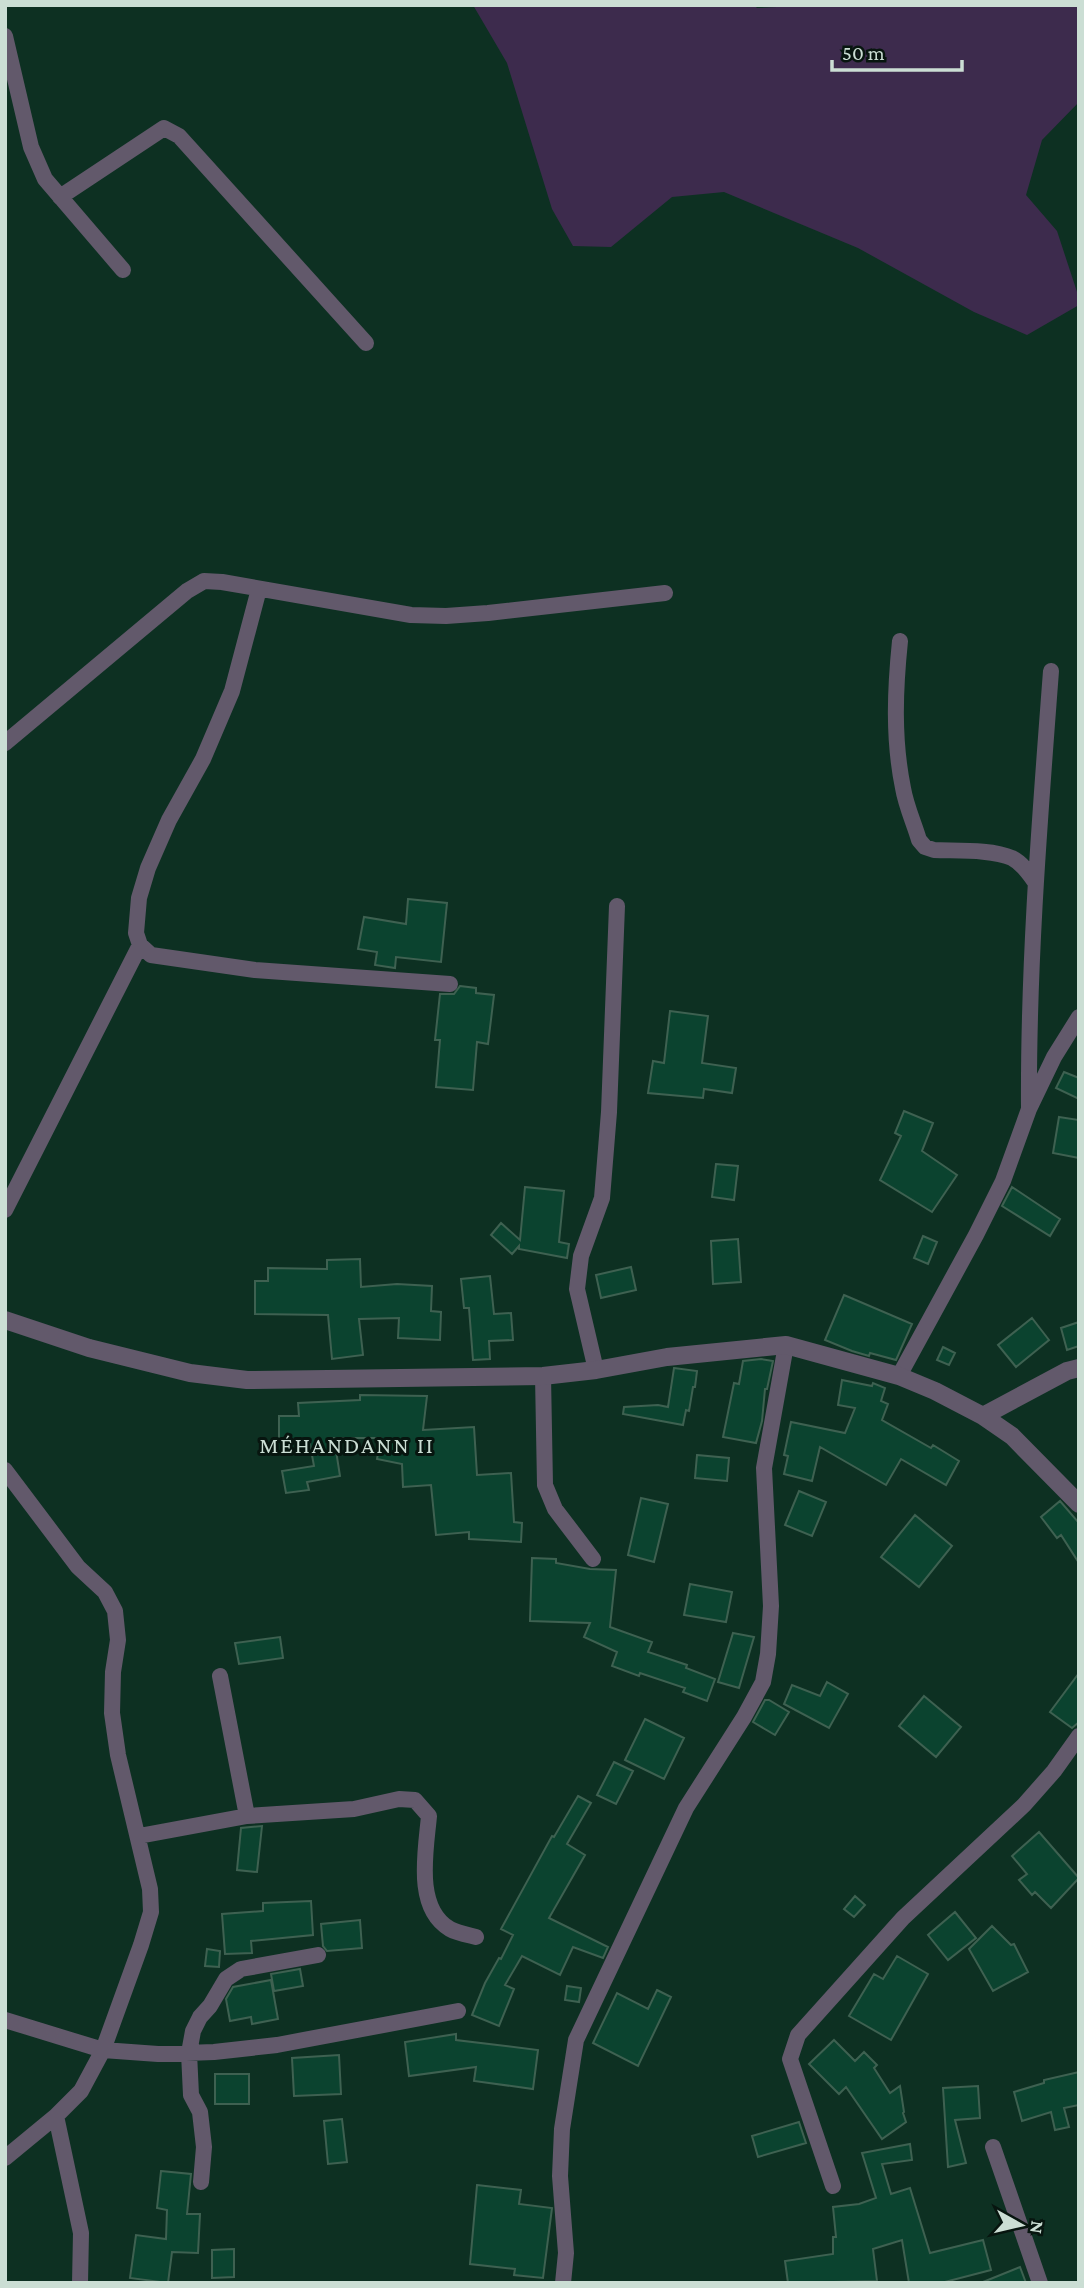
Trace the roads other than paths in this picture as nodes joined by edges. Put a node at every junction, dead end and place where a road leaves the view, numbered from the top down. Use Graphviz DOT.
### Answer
graph roads {
  1 [pos="5,36"];
  2 [pos="60,197"];
  3 [pos="123,270"];
  4 [pos="366,343"];
  5 [pos="259,589"];
  6 [pos="665,593"];
  7 [pos="900,641"];
  8 [pos="1051,671"];
  9 [pos="5,743"];
  10 [pos="1035,882"];
  11 [pos="617,906"];
  12 [pos="140,945"];
  13 [pos="450,984"];
  14 [pos="1079,1017"];
  15 [pos="1029,1109"];
  16 [pos="5,1210"];
  17 [pos="5,1320"];
  18 [pos="786,1345"];
  19 [pos="1079,1368"];
  20 [pos="596,1370"];
  21 [pos="543,1376"];
  22 [pos="899,1376"];
  23 [pos="982,1416"];
  24 [pos="5,1470"];
  25 [pos="11,1489"];
  26 [pos="1079,1504"];
  27 [pos="593,1559"];
  28 [pos="220,1676"];
  29 [pos="1079,1736"];
  30 [pos="247,1816"];
  31 [pos="139,1836"];
  32 [pos="476,1937"];
  33 [pos="318,1955"];
  34 [pos="458,2011"];
  35 [pos="5,2020"];
  36 [pos="103,2050"];
  37 [pos="189,2053"];
  38 [pos="56,2116"];
  39 [pos="993,2147"];
  40 [pos="5,2158"];
  41 [pos="201,2182"];
  42 [pos="833,2186"];
  43 [pos="80,2283"];
  44 [pos="563,2283"];
  45 [pos="1040,2283"];
  1 -- 2 [label="street"];
  2 -- 3 [label="street"];
  2 -- 4 [label="street"];
  5 -- 6 [label="street"];
  5 -- 9 [label="street"];
  5 -- 12 [label="street"];
  7 -- 10 [label="street"];
  8 -- 10 [label="street"];
  10 -- 15 [label="street"];
  11 -- 20 [label="street"];
  12 -- 13 [label="street"];
  12 -- 16 [label="street"];
  14 -- 15 [label="street"];
  15 -- 22 [label="street"];
  17 -- 21 [label="street"];
  18 -- 20 [label="street"];
  18 -- 22 [label="street"];
  18 -- 44 [label="street"];
  19 -- 23 [label="street"];
  20 -- 21 [label="street"];
  21 -- 27 [label="street"];
  22 -- 23 [label="street"];
  23 -- 26 [label="street"];
  24 -- 25 [label="street"];
  25 -- 31 [label="street"];
  28 -- 30 [label="street"];
  29 -- 42 [label="street"];
  30 -- 31 [label="street"];
  30 -- 32 [label="street"];
  31 -- 36 [label="street"];
  33 -- 37 [label="street"];
  34 -- 37 [label="street"];
  35 -- 36 [label="street"];
  36 -- 37 [label="street"];
  36 -- 38 [label="street"];
  37 -- 41 [label="street"];
  38 -- 40 [label="street"];
  38 -- 43 [label="street"];
  39 -- 45 [label="street"];
}
